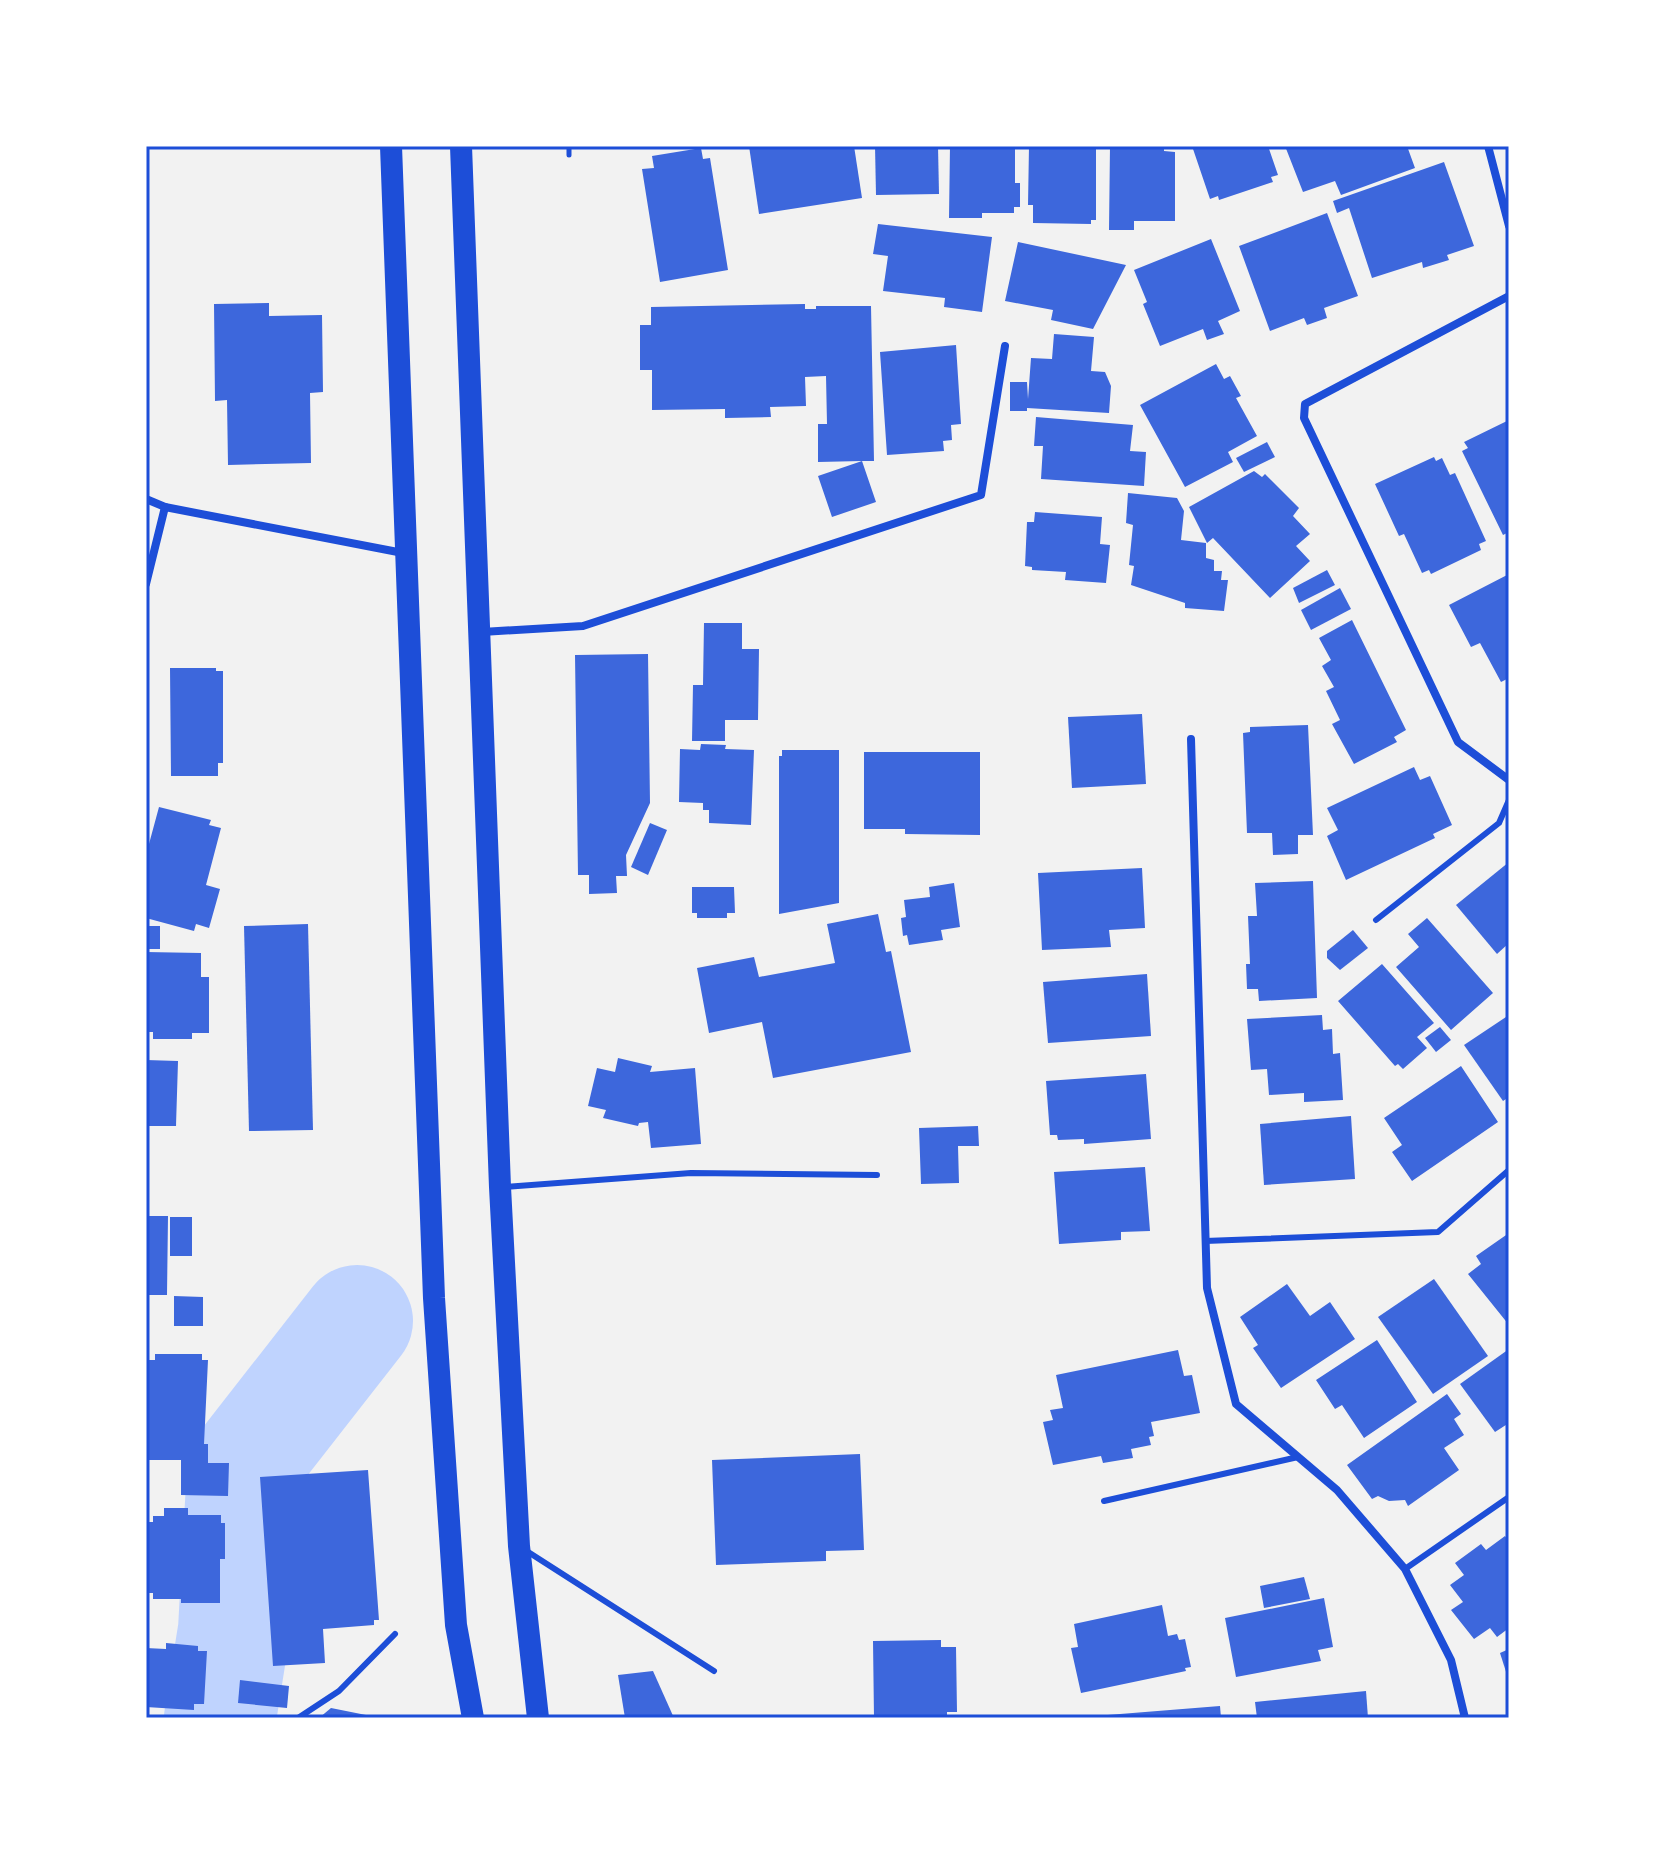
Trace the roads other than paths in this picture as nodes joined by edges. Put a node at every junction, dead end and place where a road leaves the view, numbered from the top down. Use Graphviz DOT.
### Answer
graph roads {
  1 [pos="391,146"];
  2 [pos="461,146"];
  3 [pos="1488,146"];
  4 [pos="1509,226"];
  5 [pos="1509,296"];
  6 [pos="1005,346"];
  7 [pos="146,499"];
  8 [pos="165,507"];
  9 [pos="407,553"];
  10 [pos="146,584"];
  11 [pos="479,633"];
  12 [pos="1191,739"];
  13 [pos="1509,780"];
  14 [pos="1509,800"];
  15 [pos="1376,920"];
  16 [pos="1509,1170"];
  17 [pos="877,1175"];
  18 [pos="500,1187"];
  19 [pos="1205,1241"];
  20 [pos="1298,1457"];
  21 [pos="1509,1497"];
  22 [pos="1104,1501"];
  23 [pos="519,1546"];
  24 [pos="1405,1569"];
  25 [pos="395,1634"];
  26 [pos="714,1671"];
  27 [pos="298,1718"];
  28 [pos="473,1718"];
  29 [pos="538,1718"];
  30 [pos="1465,1718"];
  1 -- 9 [label="highway"];
  2 -- 11 [label="highway"];
  3 -- 4 [label="street"];
  5 -- 13 [label="street"];
  6 -- 11 [label="street"];
  7 -- 8 [label="street"];
  8 -- 9 [label="street"];
  8 -- 10 [label="street"];
  9 -- 28 [label="highway"];
  11 -- 18 [label="highway"];
  12 -- 19 [label="street"];
  14 -- 15 [label="lane"];
  16 -- 19 [label="lane"];
  17 -- 18 [label="lane"];
  18 -- 23 [label="highway"];
  19 -- 20 [label="street"];
  20 -- 22 [label="lane"];
  20 -- 24 [label="street"];
  21 -- 24 [label="lane"];
  23 -- 26 [label="lane"];
  23 -- 29 [label="highway"];
  24 -- 30 [label="street"];
  25 -- 27 [label="lane"];
}
